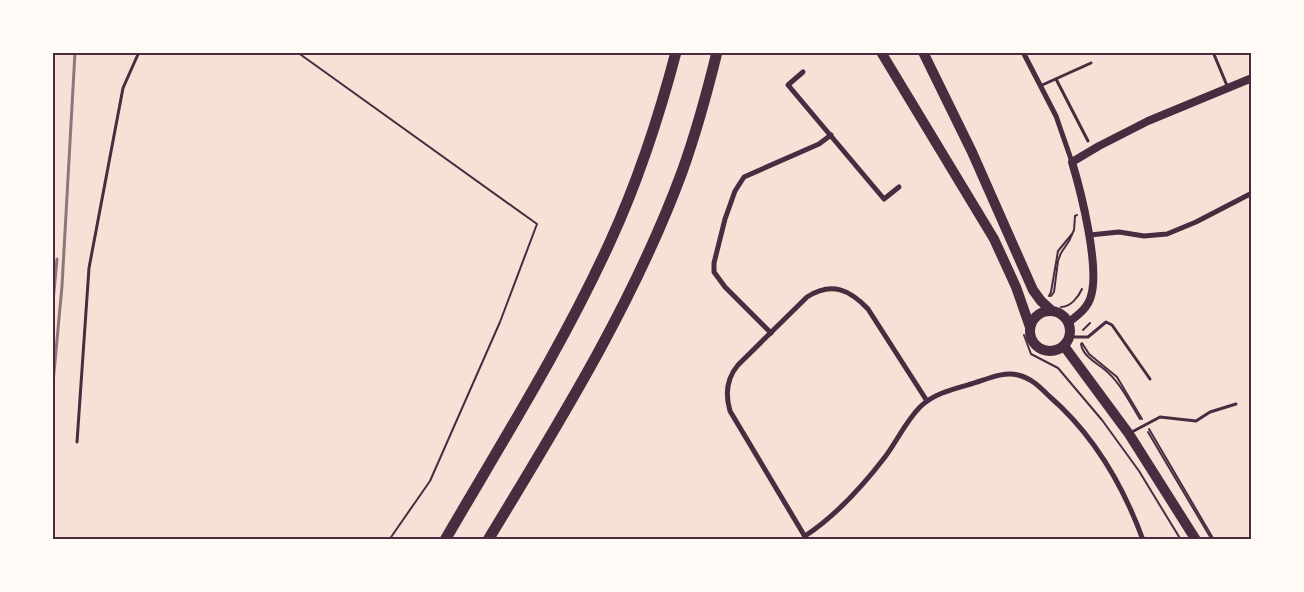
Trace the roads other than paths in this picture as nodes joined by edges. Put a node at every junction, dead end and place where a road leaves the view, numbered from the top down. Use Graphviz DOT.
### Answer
graph roads {
  1 [pos="138,52"];
  2 [pos="676,52"];
  3 [pos="717,52"];
  4 [pos="882,52"];
  5 [pos="923,52"];
  6 [pos="1023,52"];
  7 [pos="1213,52"];
  8 [pos="1091,63"];
  9 [pos="803,72"];
  10 [pos="1252,78"];
  11 [pos="1056,79"];
  12 [pos="1040,86"];
  13 [pos="1228,88"];
  14 [pos="831,136"];
  15 [pos="1088,141"];
  16 [pos="1072,162"];
  17 [pos="899,187"];
  18 [pos="1252,193"];
  19 [pos="1090,235"];
  20 [pos="1052,311"];
  21 [pos="1068,322"];
  22 [pos="1026,329"];
  23 [pos="770,333"];
  24 [pos="1067,341"];
  25 [pos="1150,379"];
  26 [pos="927,401"];
  27 [pos="1236,404"];
  28 [pos="1130,434"];
  29 [pos="78,442"];
  30 [pos="806,538"];
  31 [pos="445,540"];
  32 [pos="488,540"];
  33 [pos="1143,540"];
  34 [pos="1196,540"];
  1 -- 29 [label="lane"];
  2 -- 31 [label="highway"];
  3 -- 32 [label="highway"];
  4 -- 22 [label="main road"];
  5 -- 20 [label="main road"];
  6 -- 12 [label="street"];
  7 -- 13 [label="lane"];
  8 -- 11 [label="lane"];
  9 -- 14 [label="street"];
  10 -- 13 [label="street"];
  11 -- 12 [label="lane"];
  11 -- 15 [label="lane"];
  12 -- 16 [label="street"];
  13 -- 16 [label="street"];
  14 -- 17 [label="street"];
  14 -- 23 [label="street"];
  16 -- 19 [label="street"];
  18 -- 19 [label="street"];
  19 -- 21 [label="street"];
  20 -- 21 [label="main road"];
  20 -- 22 [label="main road"];
  21 -- 24 [label="main road"];
  22 -- 24 [label="main road"];
  23 -- 26 [label="street"];
  23 -- 30 [label="street"];
  24 -- 25 [label="lane"];
  24 -- 28 [label="main road"];
  26 -- 30 [label="street"];
  26 -- 33 [label="street"];
  27 -- 28 [label="lane"];
  28 -- 34 [label="main road"];
}
